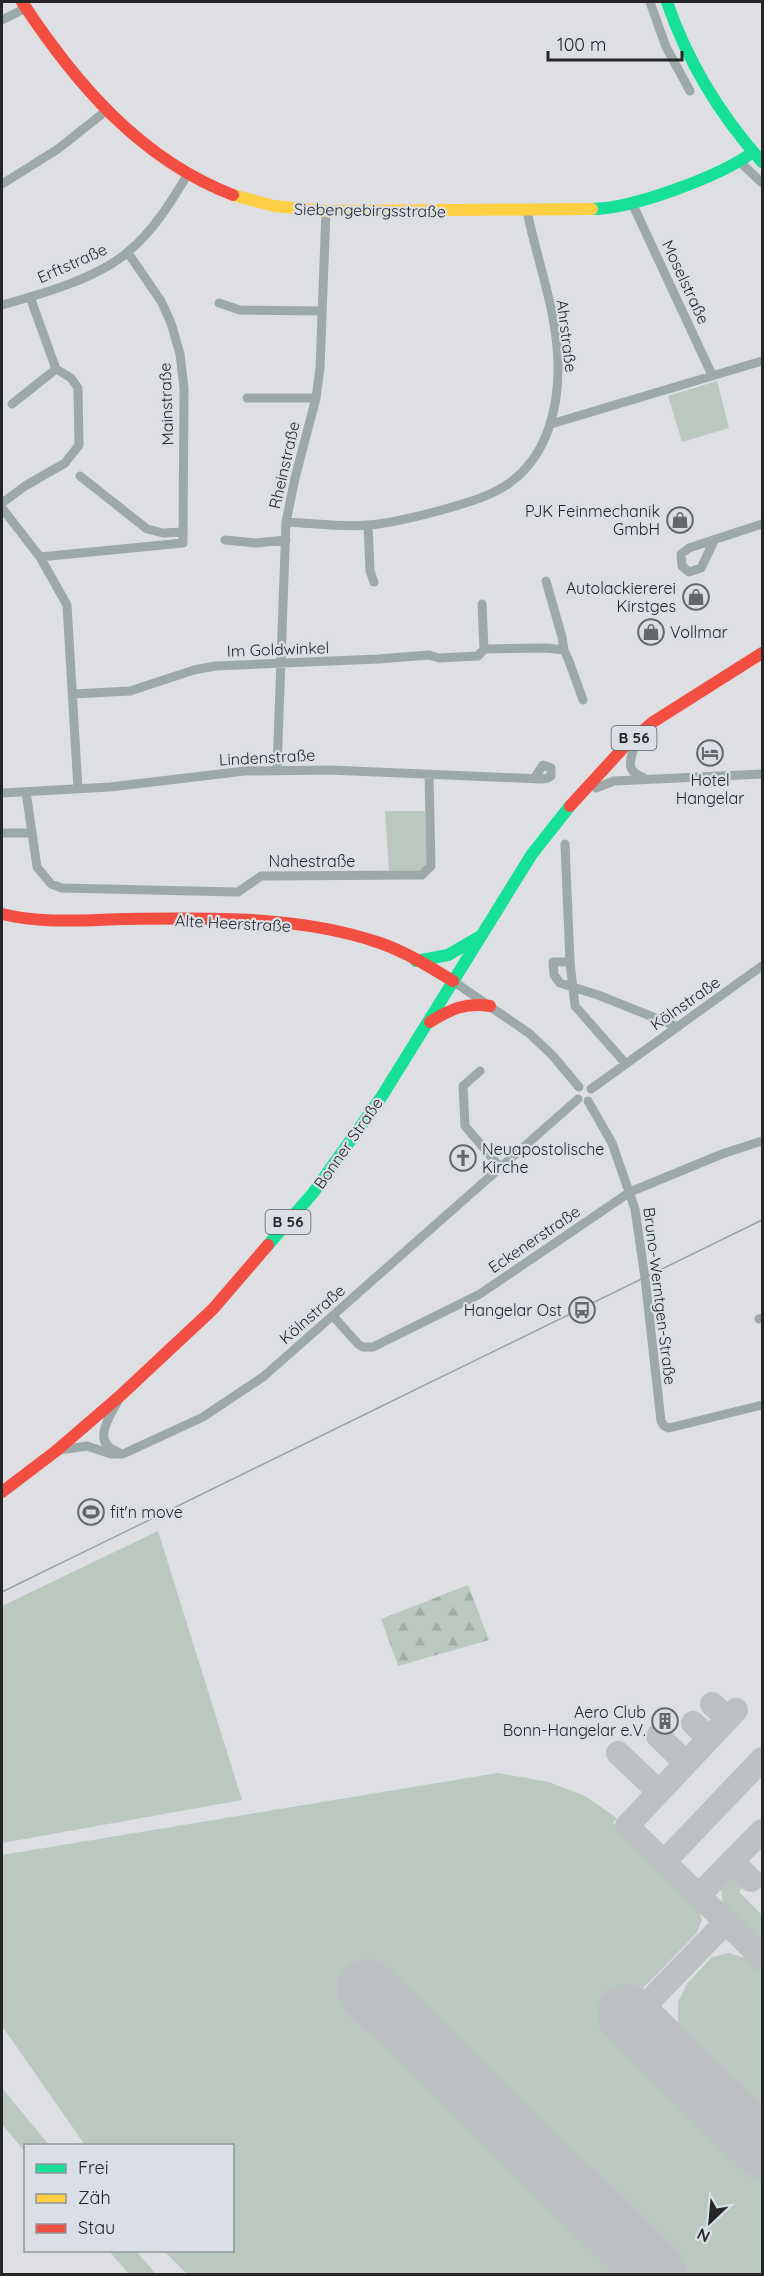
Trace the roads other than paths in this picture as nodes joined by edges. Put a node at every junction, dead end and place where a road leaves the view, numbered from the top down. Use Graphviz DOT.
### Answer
graph roads {
  1 [pos="650,2"];
  2 [pos="668,2"];
  3 [pos="24,5"];
  4 [pos="2,20"];
  5 [pos="690,91"];
  6 [pos="107,110"];
  7 [pos="753,152"];
  8 [pos="739,161"];
  9 [pos="762,162"];
  10 [pos="188,174"];
  11 [pos="762,183"];
  12 [pos="2,184"];
  13 [pos="632,203"];
  14 [pos="326,211"];
  15 [pos="527,211"];
  16 [pos="128,253"];
  17 [pos="30,297"];
  18 [pos="219,303"];
  19 [pos="2,305"];
  20 [pos="322,311"];
  21 [pos="762,361"];
  22 [pos="56,369"];
  23 [pos="712,375"];
  24 [pos="247,398"];
  25 [pos="316,398"];
  26 [pos="12,404"];
  27 [pos="551,424"];
  28 [pos="80,476"];
  29 [pos="2,503"];
  30 [pos="2,508"];
  31 [pos="286,522"];
  32 [pos="762,524"];
  33 [pos="368,525"];
  34 [pos="183,532"];
  35 [pos="715,539"];
  36 [pos="225,540"];
  37 [pos="286,540"];
  38 [pos="40,557"];
  39 [pos="546,581"];
  40 [pos="374,582"];
  41 [pos="483,604"];
  42 [pos="484,649"];
  43 [pos="564,650"];
  44 [pos="762,653"];
  45 [pos="281,664"];
  46 [pos="73,694"];
  47 [pos="583,700"];
  48 [pos="685,702"];
  49 [pos="633,751"];
  50 [pos="277,770"];
  51 [pos="429,774"];
  52 [pos="762,774"];
  53 [pos="535,777"];
  54 [pos="649,780"];
  55 [pos="596,788"];
  56 [pos="78,789"];
  57 [pos="26,792"];
  58 [pos="2,793"];
  59 [pos="2,833"];
  60 [pos="32,833"];
  61 [pos="565,844"];
  62 [pos="516,879"];
  63 [pos="2,914"];
  64 [pos="480,936"];
  65 [pos="416,960"];
  66 [pos="570,962"];
  67 [pos="762,966"];
  68 [pos="453,981"];
  69 [pos="573,988"];
  70 [pos="490,1006"];
  71 [pos="426,1025"];
  72 [pos="678,1027"];
  73 [pos="626,1064"];
  74 [pos="480,1071"];
  75 [pos="579,1087"];
  76 [pos="591,1089"];
  77 [pos="578,1099"];
  78 [pos="588,1101"];
  79 [pos="762,1141"];
  80 [pos="500,1167"];
  81 [pos="630,1192"];
  82 [pos="333,1316"];
  83 [pos="121,1395"];
  84 [pos="762,1405"];
  85 [pos="56,1451"];
  86 [pos="123,1454"];
  87 [pos="2,1492"];
  1 -- 5 [label="street"];
  2 -- 7 [label="main road"];
  3 -- 4 [label="street"];
  3 -- 6 [label="main road, Siebengebirgsstraße"];
  6 -- 10 [label="main road, Siebengebirgsstraße"];
  6 -- 12 [label="street"];
  7 -- 8 [label="main road, Siebengebirgsstraße"];
  7 -- 9 [label="main road"];
  8 -- 11 [label="street"];
  8 -- 13 [label="main road, Siebengebirgsstraße"];
  10 -- 14 [label="main road, Siebengebirgsstraße"];
  10 -- 16 [label="street, Erftstraße"];
  13 -- 15 [label="main road, Siebengebirgsstraße"];
  13 -- 23 [label="street, Moselstraße"];
  14 -- 15 [label="main road, Siebengebirgsstraße"];
  14 -- 20 [label="street, Rheinstraße"];
  15 -- 27 [label="street, Ahrstraße"];
  16 -- 17 [label="street, Erftstraße"];
  16 -- 34 [label="street, Mainstraße"];
  17 -- 19 [label="street, Erftstraße"];
  17 -- 22 [label="street"];
  18 -- 20 [label="street"];
  20 -- 25 [label="street, Rheinstraße"];
  21 -- 23 [label="street"];
  22 -- 26 [label="street"];
  22 -- 29 [label="street"];
  23 -- 27 [label="street"];
  24 -- 25 [label="street, Rheinstraße"];
  25 -- 31 [label="street, Rheinstraße"];
  27 -- 33 [label="street, Ahrstraße"];
  28 -- 34 [label="street"];
  30 -- 38 [label="street"];
  31 -- 33 [label="street, Ahrstraße"];
  31 -- 37 [label="street, Rheinstraße"];
  32 -- 35 [label="street"];
  33 -- 40 [label="street"];
  34 -- 38 [label="street"];
  36 -- 37 [label="street"];
  37 -- 45 [label="street, Rheinstraße"];
  38 -- 46 [label="street"];
  39 -- 43 [label="street"];
  41 -- 42 [label="street"];
  42 -- 43 [label="street, Im Goldwinkel"];
  42 -- 45 [label="street, Im Goldwinkel"];
  43 -- 47 [label="street"];
  44 -- 48 [label="main road, Bonner Straße / B 56"];
  45 -- 46 [label="street, Im Goldwinkel"];
  45 -- 50 [label="street, Rheinstraße"];
  46 -- 56 [label="street"];
  48 -- 49 [label="main road, Bonner Straße / B 56"];
  48 -- 62 [label="main road, Bonner Straße / B 56"];
  49 -- 54 [label="street"];
  49 -- 55 [label="main road, Bonner Straße / B 56"];
  50 -- 51 [label="street, Lindenstraße"];
  50 -- 56 [label="street, Lindenstraße"];
  51 -- 53 [label="street, Lindenstraße"];
  51 -- 60 [label="street, Nahestraße"];
  52 -- 54 [label="street"];
  54 -- 55 [label="street"];
  55 -- 62 [label="main road, Bonner Straße / B 56"];
  56 -- 57 [label="street, Lindenstraße"];
  57 -- 58 [label="street, Lindenstraße"];
  57 -- 60 [label="street, Nahestraße"];
  59 -- 60 [label="street"];
  61 -- 66 [label="street"];
  62 -- 64 [label="main road, Bonner Straße / B 56"];
  63 -- 65 [label="main road, Alte Heerstraße"];
  64 -- 65 [label="main road"];
  64 -- 68 [label="main road, Bonner Straße / B 56"];
  65 -- 68 [label="main road, Alte Heerstraße"];
  66 -- 69 [label="street"];
  66 -- 69 [label="street"];
  67 -- 72 [label="street, Kölnstraße"];
  68 -- 70 [label="street"];
  68 -- 71 [label="main road, Bonner Straße / B 56"];
  69 -- 72 [label="street"];
  69 -- 73 [label="street"];
  70 -- 71 [label="main road"];
  70 -- 75 [label="street"];
  71 -- 83 [label="main road, Bonner Straße / B 56"];
  72 -- 73 [label="street, Kölnstraße"];
  73 -- 76 [label="street, Kölnstraße"];
  74 -- 80 [label="street"];
  75 -- 76 [label="street"];
  75 -- 77 [label="street"];
  76 -- 78 [label="street"];
  77 -- 78 [label="street"];
  77 -- 80 [label="street, Kölnstraße"];
  78 -- 81 [label="street, Bruno-Werntgen-Straße"];
  79 -- 81 [label="street, Eckenerstraße"];
  80 -- 82 [label="street, Kölnstraße"];
  81 -- 82 [label="street, Eckenerstraße"];
  81 -- 84 [label="street, Bruno-Werntgen-Straße"];
  82 -- 86 [label="street, Kölnstraße"];
  83 -- 85 [label="main road, Bonner Straße / B 56"];
  83 -- 86 [label="street"];
  85 -- 86 [label="street"];
  85 -- 87 [label="main road, Bonner Straße / B 56"];
}
